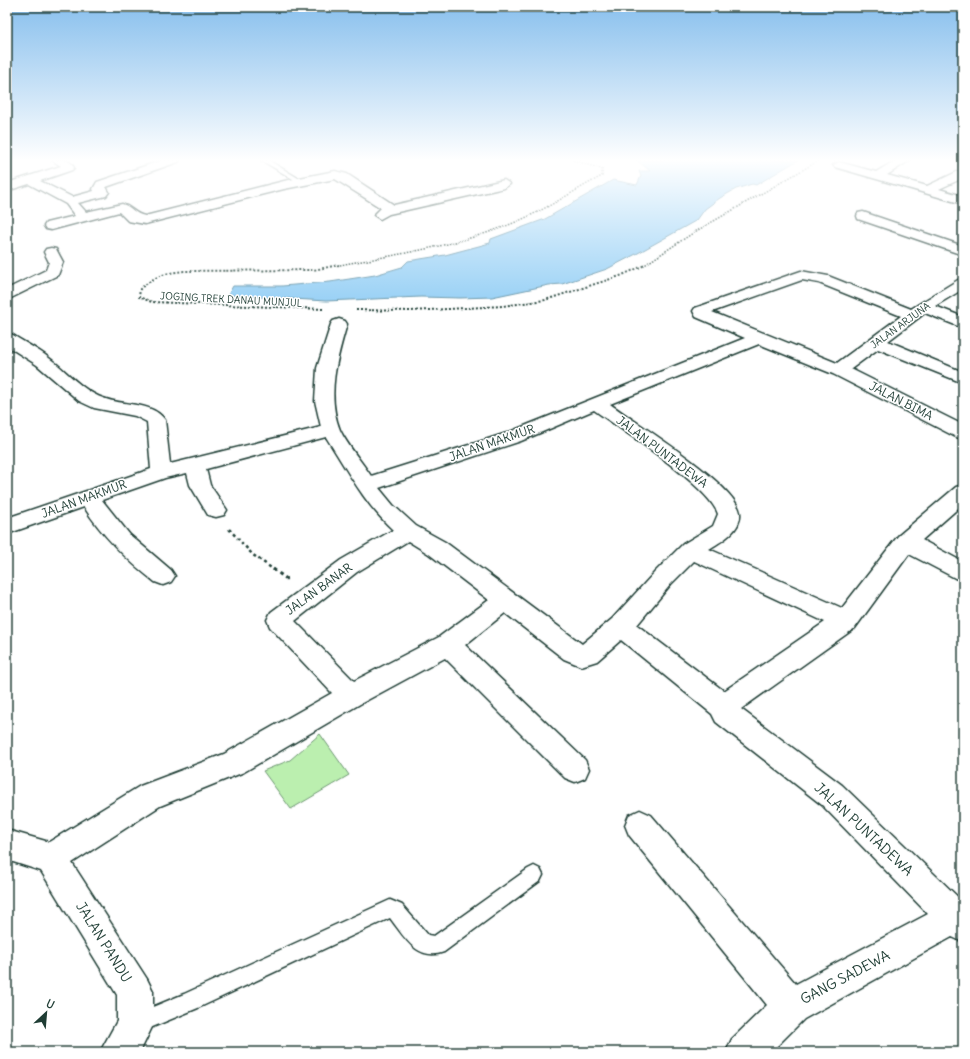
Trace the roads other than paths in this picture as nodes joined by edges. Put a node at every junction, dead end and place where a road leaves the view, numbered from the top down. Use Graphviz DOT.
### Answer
graph roads {
  1 [pos="78,209"];
  2 [pos="116,209"];
  3 [pos="124,209"];
  4 [pos="188,209"];
  5 [pos="393,209"];
  6 [pos="863,216"];
  7 [pos="85,217"];
  8 [pos="383,221"];
  9 [pos="51,226"];
  10 [pos="963,251"];
  11 [pos="51,252"];
  12 [pos="963,283"];
  13 [pos="7,295"];
  14 [pos="917,311"];
  15 [pos="963,323"];
  16 [pos="339,324"];
  17 [pos="7,338"];
  18 [pos="759,338"];
  19 [pos="876,342"];
  20 [pos="839,370"];
  21 [pos="963,378"];
  22 [pos="596,404"];
  23 [pos="331,430"];
  24 [pos="963,433"];
  25 [pos="195,465"];
  26 [pos="161,472"];
  27 [pos="366,485"];
  28 [pos="963,492"];
  29 [pos="89,497"];
  30 [pos="216,510"];
  31 [pos="7,526"];
  32 [pos="408,531"];
  33 [pos="906,542"];
  34 [pos="691,550"];
  35 [pos="963,572"];
  36 [pos="163,576"];
  37 [pos="506,600"];
  38 [pos="846,621"];
  39 [pos="621,626"];
  40 [pos="448,644"];
  41 [pos="351,696"];
  42 [pos="725,708"];
  43 [pos="575,769"];
  44 [pos="640,825"];
  45 [pos="7,845"];
  46 [pos="51,858"];
  47 [pos="534,875"];
  48 [pos="960,921"];
  49 [pos="791,1006"];
  50 [pos="127,1038"];
  51 [pos="745,1052"];
  1 -- 7 [label="street"];
  2 -- 7 [label="street"];
  3 -- 4 [label="street"];
  5 -- 8 [label="street"];
  6 -- 10 [label="street"];
  7 -- 9 [label="street"];
  11 -- 13 [label="street"];
  12 -- 14 [label="street, JALAN ARJUNA"];
  14 -- 15 [label="street"];
  14 -- 18 [label="street"];
  14 -- 19 [label="street, JALAN ARJUNA"];
  16 -- 23 [label="street"];
  17 -- 26 [label="street"];
  18 -- 20 [label="street"];
  18 -- 22 [label="street, JALAN MAKMUR"];
  19 -- 20 [label="street, JALAN ARJUNA"];
  19 -- 21 [label="street"];
  20 -- 24 [label="street, JALAN BIMA"];
  22 -- 27 [label="street, JALAN MAKMUR"];
  22 -- 34 [label="street, JALAN PUNTADEWA"];
  23 -- 25 [label="street, JALAN MAKMUR"];
  23 -- 27 [label="street"];
  25 -- 26 [label="street, JALAN MAKMUR"];
  25 -- 30 [label="street"];
  26 -- 29 [label="street, JALAN MAKMUR"];
  27 -- 32 [label="street, JALAN PUNTADEWA"];
  28 -- 33 [label="street"];
  29 -- 31 [label="street, JALAN MAKMUR"];
  29 -- 36 [label="street"];
  32 -- 37 [label="street, JALAN PUNTADEWA"];
  32 -- 41 [label="street, JALAN BANAR"];
  33 -- 35 [label="street"];
  33 -- 38 [label="street"];
  34 -- 38 [label="street"];
  34 -- 39 [label="street, JALAN PUNTADEWA"];
  37 -- 39 [label="street, JALAN PUNTADEWA"];
  37 -- 40 [label="street"];
  38 -- 42 [label="street"];
  39 -- 42 [label="street, JALAN PUNTADEWA"];
  40 -- 41 [label="street"];
  40 -- 43 [label="street"];
  41 -- 46 [label="street"];
  42 -- 48 [label="street, JALAN PUNTADEWA"];
  44 -- 49 [label="street"];
  45 -- 46 [label="street"];
  46 -- 50 [label="street, JALAN PANDU"];
  47 -- 50 [label="lane"];
  48 -- 49 [label="street, GANG SADEWA"];
  49 -- 51 [label="street, GANG SADEWA"];
}
